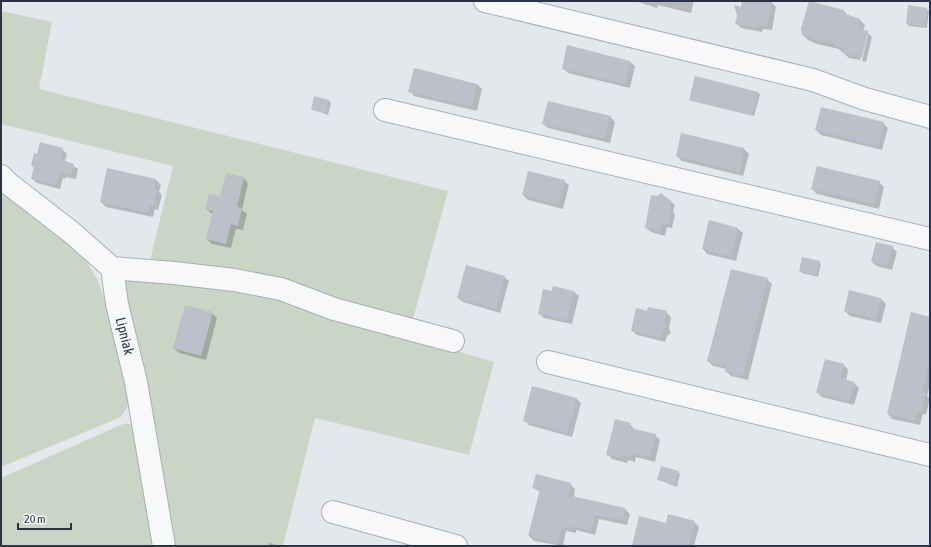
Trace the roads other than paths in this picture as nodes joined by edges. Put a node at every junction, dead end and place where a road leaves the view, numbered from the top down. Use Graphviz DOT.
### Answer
graph roads {
  1 [pos="485,1"];
  2 [pos="384,110"];
  3 [pos="930,117"];
  4 [pos="1,176"];
  5 [pos="930,239"];
  6 [pos="112,268"];
  7 [pos="453,341"];
  8 [pos="548,362"];
  9 [pos="930,454"];
  10 [pos="332,512"];
  11 [pos="164,546"];
  12 [pos="456,546"];
  1 -- 3 [label="street"];
  2 -- 5 [label="street"];
  4 -- 6 [label="street"];
  6 -- 7 [label="street"];
  6 -- 11 [label="street, Lipniak"];
  8 -- 9 [label="street"];
  10 -- 12 [label="street"];
}
